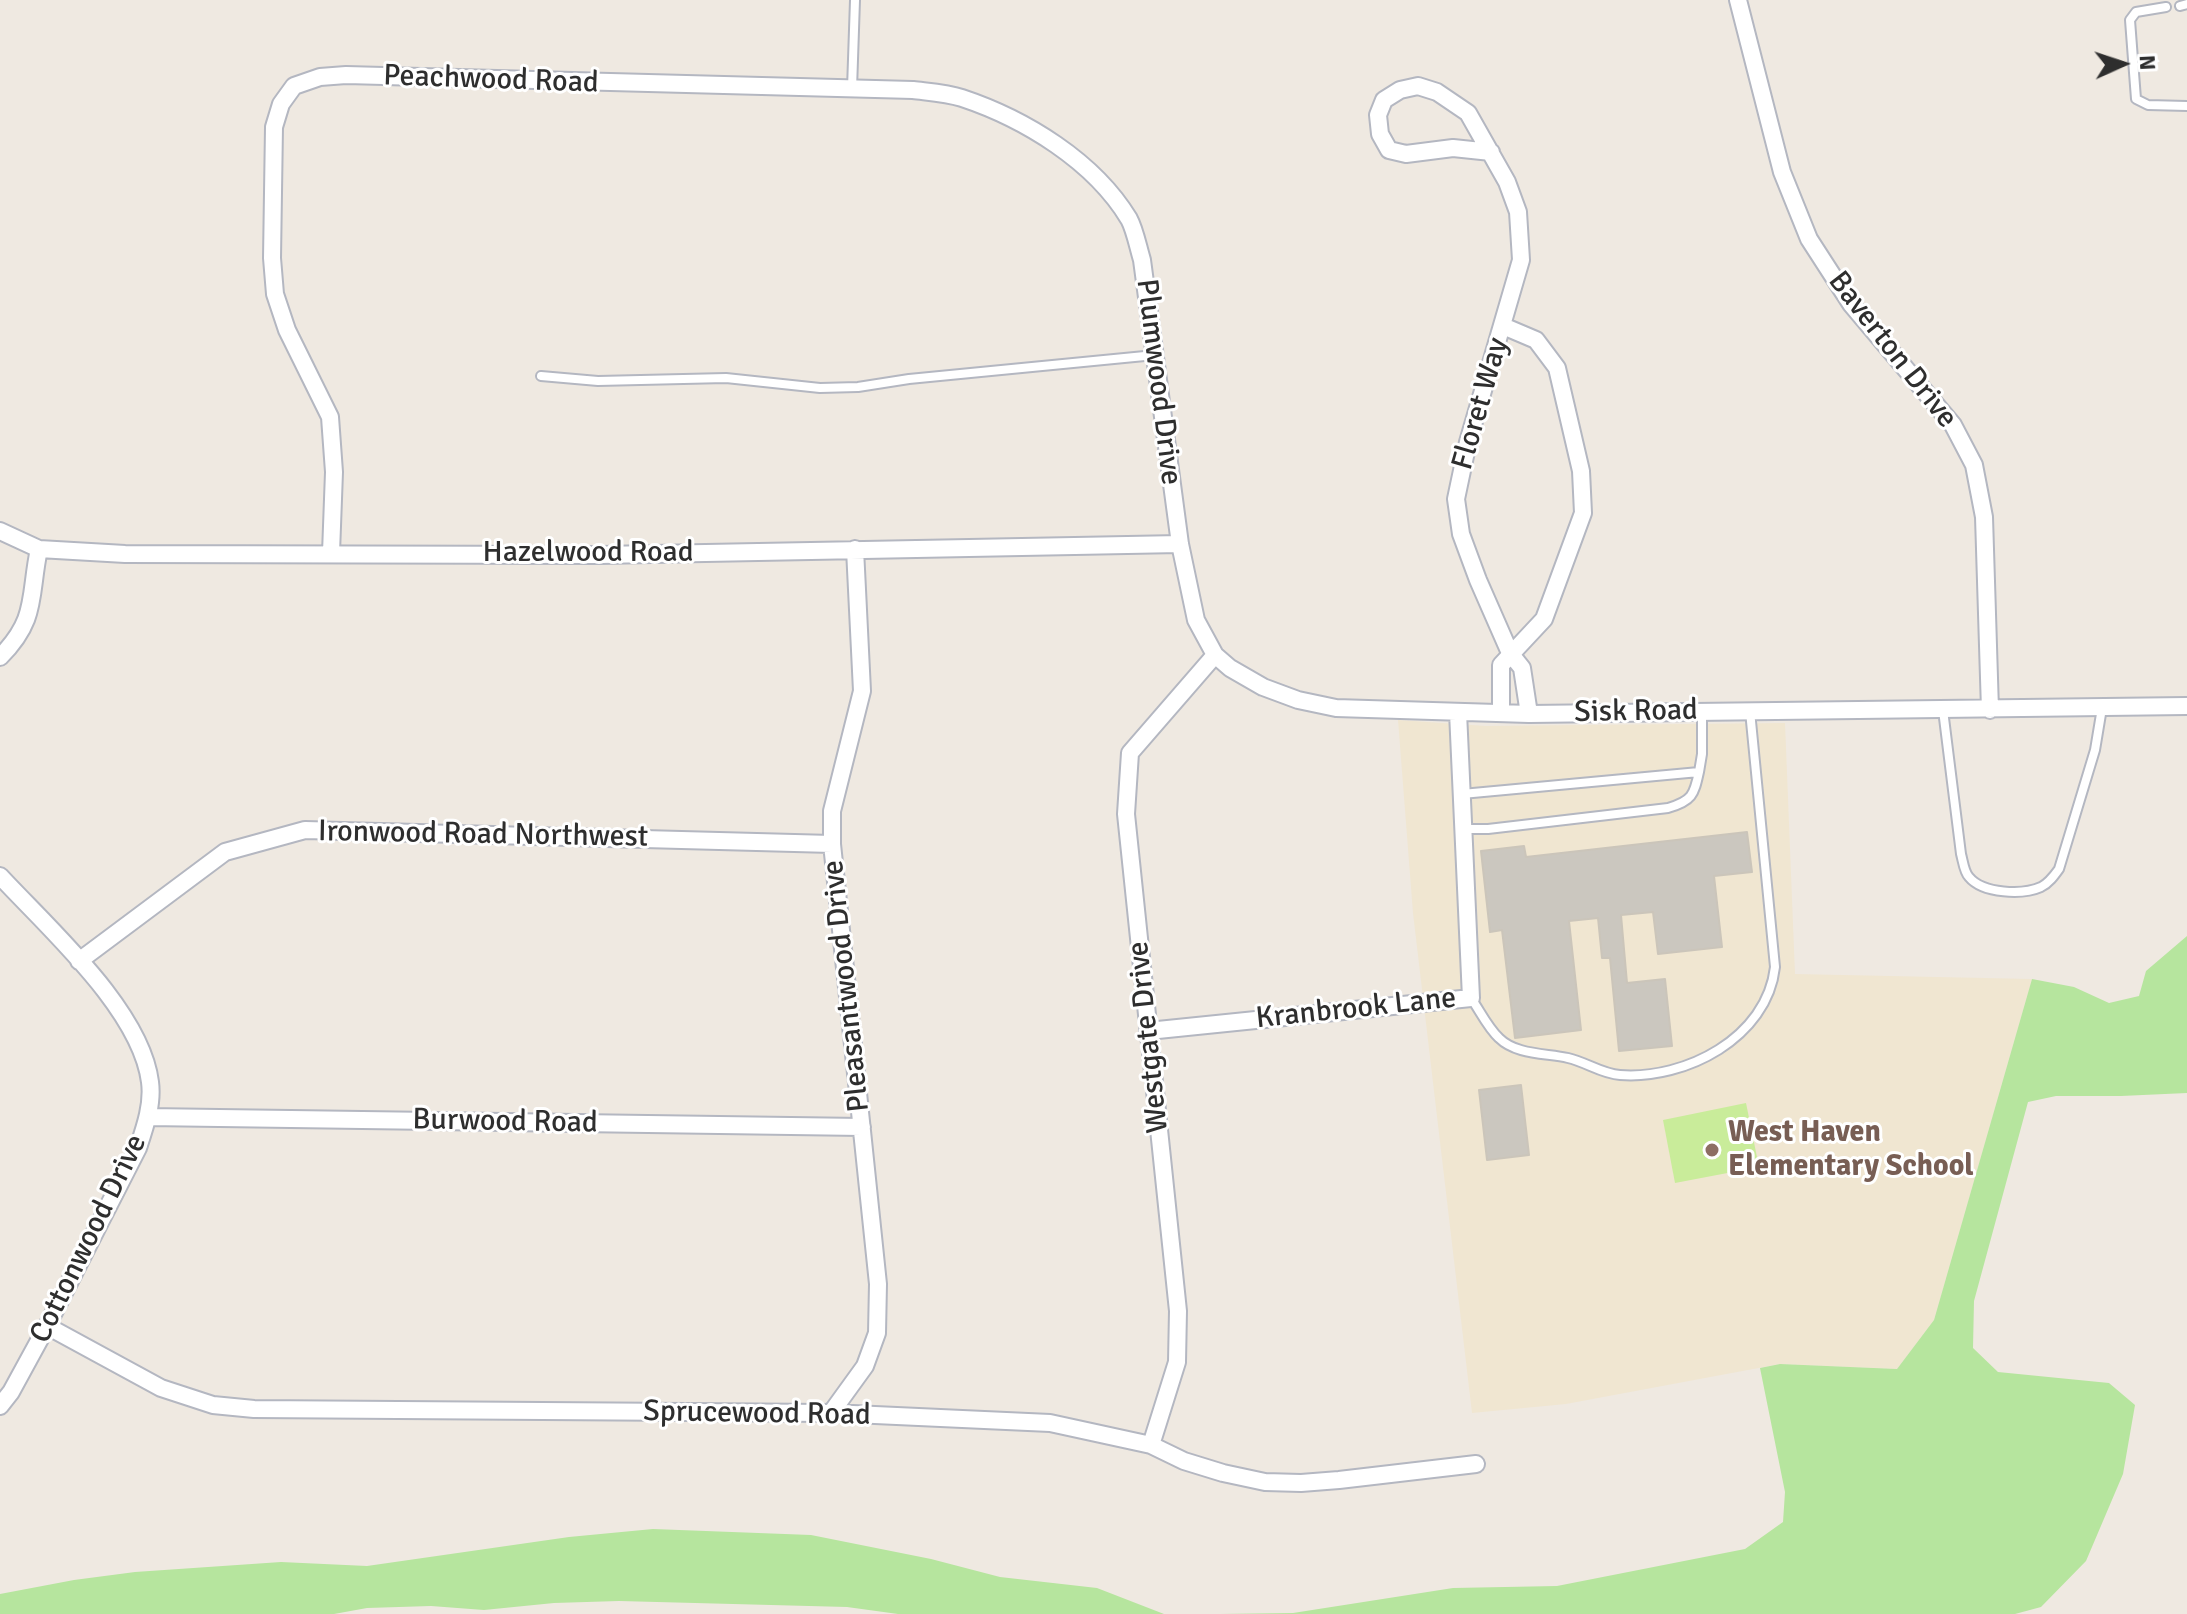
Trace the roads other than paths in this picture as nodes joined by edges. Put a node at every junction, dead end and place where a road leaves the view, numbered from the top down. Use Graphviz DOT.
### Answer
graph roads {
  1 [pos="855,0"];
  2 [pos="1738,0"];
  3 [pos="2166,7"];
  4 [pos="852,89"];
  5 [pos="2187,106"];
  6 [pos="1491,152"];
  7 [pos="1130,221"];
  8 [pos="1503,326"];
  9 [pos="1155,355"];
  10 [pos="541,376"];
  11 [pos="0,531"];
  12 [pos="1180,544"];
  13 [pos="39,549"];
  14 [pos="855,549"];
  15 [pos="331,553"];
  16 [pos="1510,653"];
  17 [pos="1215,655"];
  18 [pos="0,657"];
  19 [pos="2187,706"];
  20 [pos="2102,707"];
  21 [pos="1943,710"];
  22 [pos="1990,710"];
  23 [pos="1702,711"];
  24 [pos="1750,711"];
  25 [pos="1458,712"];
  26 [pos="1501,713"];
  27 [pos="1529,714"];
  28 [pos="1699,772"];
  29 [pos="1462,794"];
  30 [pos="1463,829"];
  31 [pos="832,844"];
  32 [pos="0,876"];
  33 [pos="79,961"];
  34 [pos="1471,998"];
  35 [pos="1148,1031"];
  36 [pos="148,1117"];
  37 [pos="862,1127"];
  38 [pos="47,1326"];
  39 [pos="0,1406"];
  40 [pos="831,1413"];
  41 [pos="1151,1445"];
  42 [pos="1476,1464"];
  1 -- 4 [label="lane"];
  2 -- 22 [label="street, Baverton Drive"];
  3 -- 5 [label="lane"];
  4 -- 7 [label="street, Peachwood Road"];
  4 -- 15 [label="street, Peachwood Road"];
  6 -- 6 [label="street, Floret Way"];
  6 -- 8 [label="street, Floret Way"];
  7 -- 9 [label="street, Plumwood Drive"];
  8 -- 16 [label="street, Floret Way"];
  8 -- 16 [label="street"];
  9 -- 10 [label="lane"];
  9 -- 12 [label="street, Plumwood Drive"];
  11 -- 13 [label="street, Hazelwood Road"];
  12 -- 14 [label="street, Hazelwood Road"];
  12 -- 17 [label="street, Sisk Road"];
  13 -- 15 [label="street, Hazelwood Road"];
  13 -- 18 [label="street"];
  14 -- 15 [label="street, Hazelwood Road"];
  14 -- 31 [label="street, Pleasantwood Drive"];
  16 -- 26 [label="street"];
  16 -- 27 [label="street, Floret Way"];
  17 -- 25 [label="street, Sisk Road"];
  17 -- 35 [label="street, Westgate Drive"];
  19 -- 20 [label="street, Sisk Road"];
  20 -- 21 [label="lane"];
  20 -- 22 [label="street, Sisk Road"];
  21 -- 22 [label="street, Sisk Road"];
  21 -- 24 [label="street, Sisk Road"];
  23 -- 24 [label="street, Sisk Road"];
  23 -- 27 [label="street, Sisk Road"];
  23 -- 28 [label="lane"];
  24 -- 34 [label="lane"];
  25 -- 26 [label="street, Sisk Road"];
  25 -- 29 [label="street, Kranbrook Lane"];
  26 -- 27 [label="street, Sisk Road"];
  28 -- 29 [label="lane"];
  28 -- 30 [label="lane"];
  29 -- 30 [label="street, Kranbrook Lane"];
  30 -- 34 [label="street, Kranbrook Lane"];
  31 -- 33 [label="street, Ironwood Road Northwest"];
  31 -- 37 [label="street, Pleasantwood Drive"];
  32 -- 33 [label="street, Cottonwood Drive"];
  33 -- 36 [label="street, Cottonwood Drive"];
  34 -- 35 [label="street, Kranbrook Lane"];
  35 -- 41 [label="street, Westgate Drive"];
  36 -- 37 [label="street, Burwood Road"];
  36 -- 38 [label="street, Cottonwood Drive"];
  37 -- 40 [label="street, Pleasantwood Drive"];
  38 -- 39 [label="street, Cottonwood Drive"];
  38 -- 40 [label="street, Sprucewood Road"];
  40 -- 41 [label="street, Sprucewood Road"];
  41 -- 42 [label="street, Sprucewood Road"];
}
